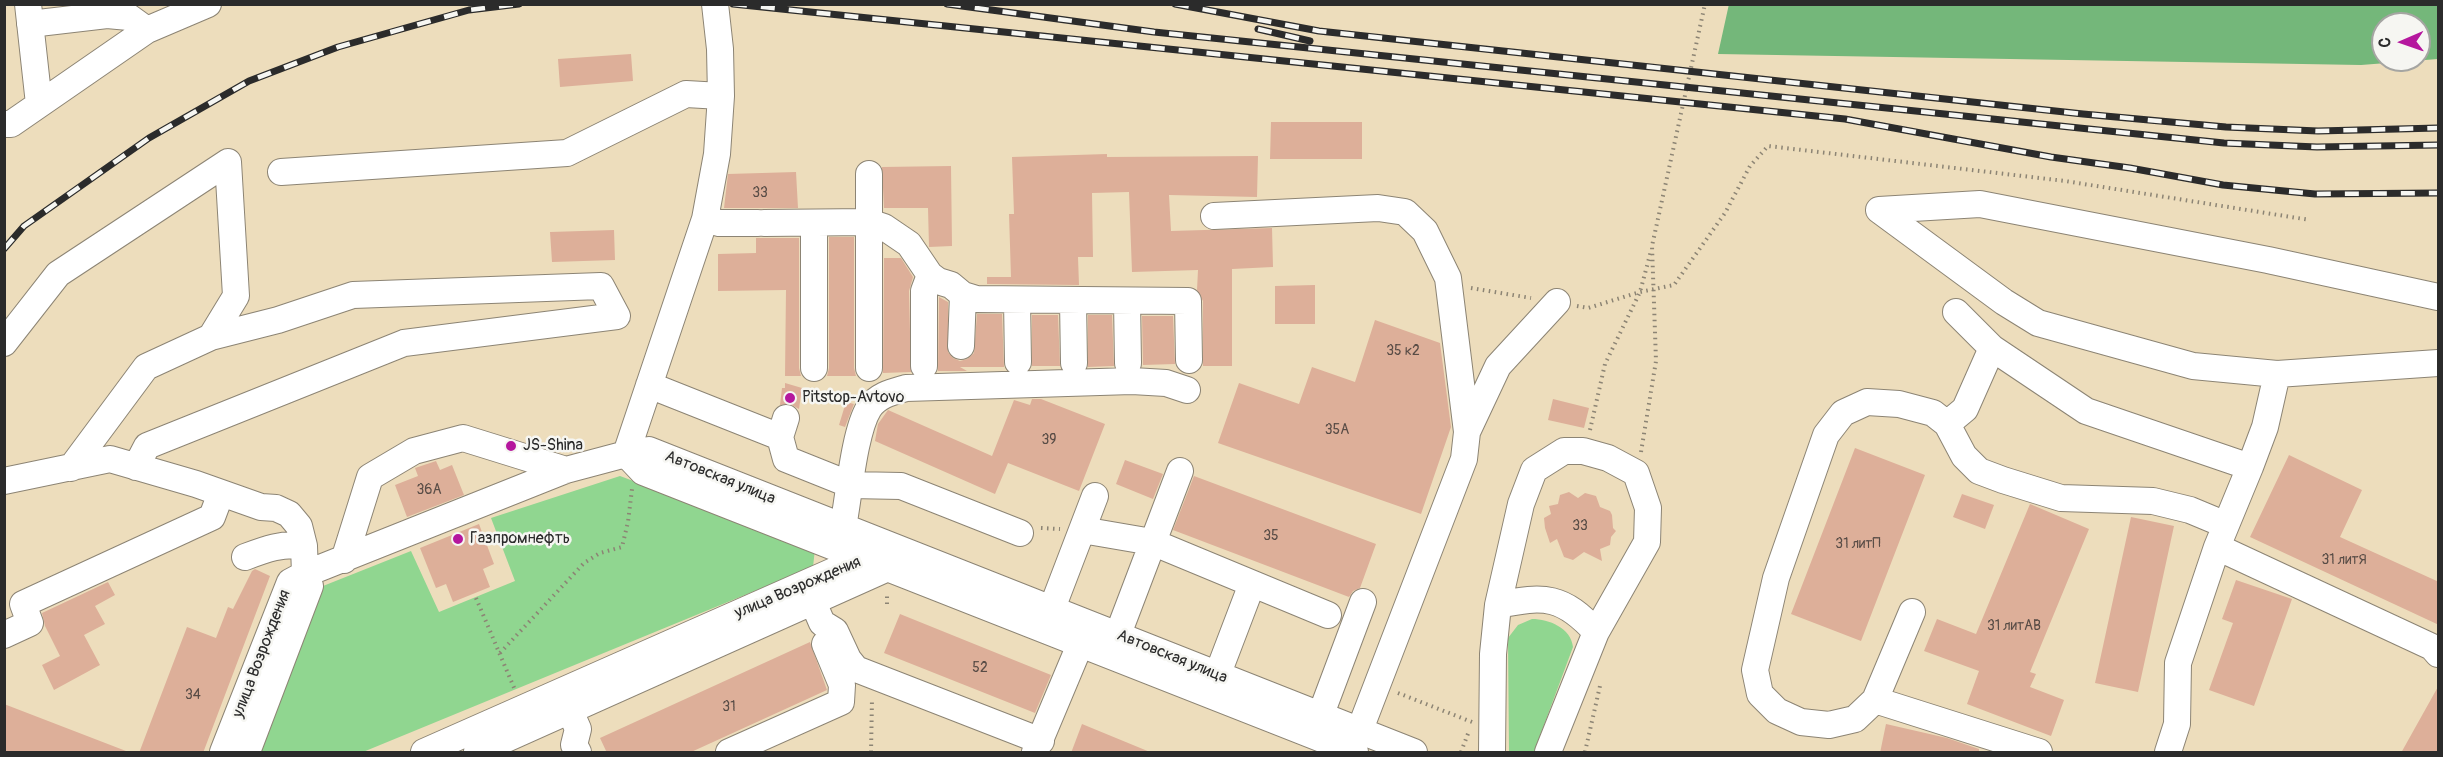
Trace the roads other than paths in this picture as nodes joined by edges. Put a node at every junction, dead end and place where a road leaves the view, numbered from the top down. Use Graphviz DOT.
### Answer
graph roads {
  1 [pos="208,4"];
  2 [pos="715,4"];
  3 [pos="29,14"];
  4 [pos="147,30"];
  5 [pos="721,96"];
  6 [pos="39,104"];
  7 [pos="4,124"];
  8 [pos="280,172"];
  9 [pos="869,174"];
  10 [pos="1214,216"];
  11 [pos="705,219"];
  12 [pos="869,222"];
  13 [pos="814,223"];
  14 [pos="930,274"];
  15 [pos="963,295"];
  16 [pos="2439,297"];
  17 [pos="1017,300"];
  18 [pos="1073,301"];
  19 [pos="1126,301"];
  20 [pos="1557,302"];
  21 [pos="1956,312"];
  22 [pos="211,337"];
  23 [pos="4,343"];
  24 [pos="961,346"];
  25 [pos="1992,348"];
  26 [pos="1189,360"];
  27 [pos="1018,362"];
  28 [pos="1074,363"];
  29 [pos="1128,363"];
  30 [pos="2439,363"];
  31 [pos="924,366"];
  32 [pos="814,368"];
  33 [pos="869,368"];
  34 [pos="2277,374"];
  35 [pos="649,385"];
  36 [pos="1187,390"];
  37 [pos="1947,424"];
  38 [pos="1467,432"];
  39 [pos="626,454"];
  40 [pos="136,467"];
  41 [pos="2250,467"];
  42 [pos="71,468"];
  43 [pos="566,470"];
  44 [pos="1180,471"];
  45 [pos="4,481"];
  46 [pos="851,485"];
  47 [pos="221,493"];
  48 [pos="1095,496"];
  49 [pos="843,527"];
  50 [pos="1082,530"];
  51 [pos="1020,533"];
  52 [pos="2221,536"];
  53 [pos="1152,542"];
  54 [pos="304,546"];
  55 [pos="245,557"];
  56 [pos="863,558"];
  57 [pos="344,560"];
  58 [pos="896,560"];
  59 [pos="305,574"];
  60 [pos="1252,584"];
  61 [pos="1363,602"];
  62 [pos="1498,605"];
  63 [pos="1912,612"];
  64 [pos="818,613"];
  65 [pos="1328,615"];
  66 [pos="1048,620"];
  67 [pos="1596,632"];
  68 [pos="1084,634"];
  69 [pos="4,635"];
  70 [pos="1114,645"];
  71 [pos="2439,654"];
  72 [pos="1213,685"];
  73 [pos="1875,700"];
  74 [pos="572,721"];
  75 [pos="1320,732"];
  76 [pos="1356,745"];
  77 [pos="1038,747"];
  78 [pos="223,753"];
  79 [pos="247,753"];
  80 [pos="424,753"];
  81 [pos="477,753"];
  82 [pos="595,753"];
  83 [pos="729,753"];
  84 [pos="1414,753"];
  85 [pos="1492,753"];
  86 [pos="1548,753"];
  87 [pos="2038,753"];
  88 [pos="2168,753"];
  1 -- 4 [label="street"];
  2 -- 5 [label="street"];
  3 -- 4 [label="street"];
  3 -- 6 [label="street"];
  4 -- 6 [label="street"];
  5 -- 8 [label="street"];
  5 -- 11 [label="street"];
  6 -- 7 [label="street"];
  9 -- 12 [label="street"];
  10 -- 38 [label="street"];
  11 -- 13 [label="street"];
  11 -- 35 [label="street"];
  12 -- 13 [label="street"];
  12 -- 14 [label="street"];
  12 -- 33 [label="street"];
  13 -- 32 [label="street"];
  14 -- 15 [label="street"];
  14 -- 31 [label="street"];
  15 -- 17 [label="street"];
  15 -- 24 [label="street"];
  16 -- 34 [label="street"];
  17 -- 18 [label="street"];
  17 -- 27 [label="street"];
  18 -- 19 [label="street"];
  18 -- 28 [label="street"];
  19 -- 26 [label="street"];
  19 -- 29 [label="street"];
  20 -- 38 [label="street"];
  21 -- 25 [label="street"];
  22 -- 23 [label="street"];
  22 -- 40 [label="street"];
  22 -- 42 [label="street"];
  25 -- 37 [label="street"];
  25 -- 41 [label="street"];
  30 -- 34 [label="street"];
  34 -- 41 [label="street"];
  35 -- 39 [label="street"];
  35 -- 46 [label="street"];
  36 -- 46 [label="street"];
  37 -- 52 [label="street"];
  37 -- 73 [label="street"];
  38 -- 76 [label="street"];
  39 -- 43 [label="street"];
  39 -- 49 [label="street, Автовская улица"];
  39 -- 56 [label="street, Автовская улица"];
  40 -- 42 [label="street"];
  40 -- 47 [label="street"];
  41 -- 52 [label="street"];
  42 -- 45 [label="street"];
  43 -- 57 [label="street"];
  43 -- 57 [label="street"];
  44 -- 53 [label="street"];
  46 -- 49 [label="street"];
  46 -- 51 [label="street"];
  47 -- 54 [label="street"];
  47 -- 69 [label="street"];
  48 -- 50 [label="street"];
  49 -- 58 [label="street, Автовская улица"];
  50 -- 53 [label="street"];
  50 -- 66 [label="street"];
  52 -- 71 [label="street"];
  52 -- 88 [label="street"];
  53 -- 60 [label="street"];
  53 -- 70 [label="street"];
  54 -- 55 [label="street"];
  54 -- 59 [label="street"];
  56 -- 58 [label="street, Автовская улица"];
  56 -- 74 [label="street, улица Возрождения"];
  57 -- 59 [label="street"];
  58 -- 64 [label="street, улица Возрождения"];
  58 -- 66 [label="street, Автовская улица"];
  59 -- 78 [label="street, улица Возрождения"];
  59 -- 79 [label="street, улица Возрождения"];
  60 -- 65 [label="street"];
  60 -- 72 [label="street"];
  61 -- 75 [label="street"];
  62 -- 67 [label="street"];
  62 -- 67 [label="street"];
  62 -- 85 [label="street"];
  63 -- 73 [label="street"];
  64 -- 74 [label="street, улица Возрождения"];
  64 -- 77 [label="street"];
  64 -- 83 [label="street"];
  66 -- 68 [label="street, Автовская улица"];
  67 -- 86 [label="street"];
  68 -- 70 [label="street, Автовская улица"];
  68 -- 77 [label="street"];
  70 -- 72 [label="street, Автовская улица"];
  72 -- 75 [label="street, Автовская улица"];
  73 -- 87 [label="street"];
  74 -- 80 [label="street, улица Возрождения"];
  74 -- 81 [label="street, улица Возрождения"];
  74 -- 82 [label="street"];
  75 -- 76 [label="street, Автовская улица"];
  76 -- 84 [label="street, Автовская улица"];
}
